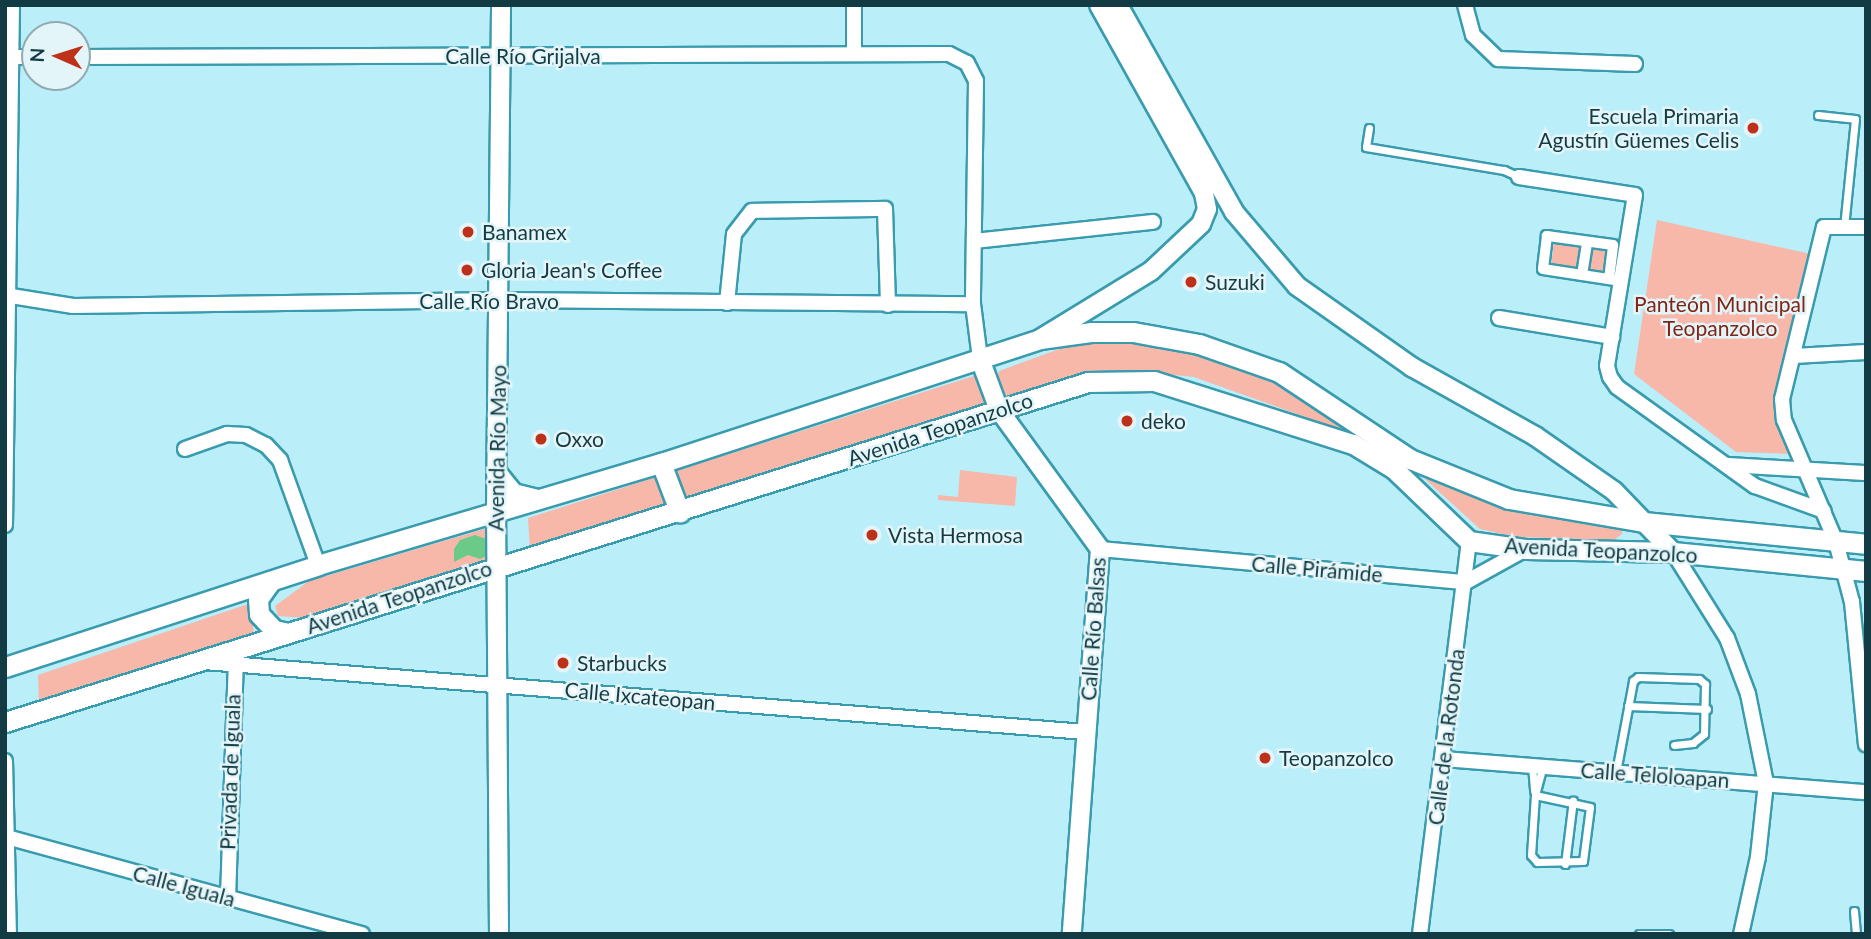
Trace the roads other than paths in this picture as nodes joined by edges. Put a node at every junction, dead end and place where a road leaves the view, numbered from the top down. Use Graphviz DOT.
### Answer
graph roads {
  1 [pos="12,5"];
  2 [pos="501,5"];
  3 [pos="854,5"];
  4 [pos="1099,5"];
  5 [pos="1118,5"];
  6 [pos="1465,5"];
  7 [pos="853,53"];
  8 [pos="9,57"];
  9 [pos="91,57"];
  10 [pos="502,57"];
  11 [pos="1634,64"];
  12 [pos="1818,116"];
  13 [pos="1369,128"];
  14 [pos="1519,177"];
  15 [pos="1153,222"];
  16 [pos="1844,227"];
  17 [pos="1866,228"];
  18 [pos="974,241"];
  19 [pos="1587,242"];
  20 [pos="1582,275"];
  21 [pos="1615,280"];
  22 [pos="8,296"];
  23 [pos="498,300"];
  24 [pos="727,303"];
  25 [pos="973,304"];
  26 [pos="888,305"];
  27 [pos="1500,318"];
  28 [pos="1612,337"];
  29 [pos="1040,339"];
  30 [pos="1866,352"];
  31 [pos="1794,356"];
  32 [pos="980,359"];
  33 [pos="999,410"];
  34 [pos="185,449"];
  35 [pos="661,463"];
  36 [pos="1727,465"];
  37 [pos="1806,468"];
  38 [pos="496,472"];
  39 [pos="1866,473"];
  40 [pos="538,499"];
  41 [pos="1824,511"];
  42 [pos="495,512"];
  43 [pos="680,513"];
  44 [pos="1643,522"];
  45 [pos="5,525"];
  46 [pos="1469,541"];
  47 [pos="1836,542"];
  48 [pos="1866,544"];
  49 [pos="1100,549"];
  50 [pos="1526,549"];
  51 [pos="1673,552"];
  52 [pos="318,565"];
  53 [pos="496,566"];
  54 [pos="1843,568"];
  55 [pos="1866,571"];
  56 [pos="271,581"];
  57 [pos="1466,582"];
  58 [pos="1859,602"];
  59 [pos="288,633"];
  60 [pos="243,647"];
  61 [pos="195,661"];
  62 [pos="233,666"];
  63 [pos="5,667"];
  64 [pos="497,685"];
  65 [pos="1863,690"];
  66 [pos="1628,705"];
  67 [pos="1707,709"];
  68 [pos="5,722"];
  69 [pos="1084,732"];
  70 [pos="1866,744"];
  71 [pos="1674,745"];
  72 [pos="1444,759"];
  73 [pos="5,761"];
  74 [pos="1538,766"];
  75 [pos="1616,772"];
  76 [pos="1766,783"];
  77 [pos="1866,792"];
  78 [pos="1535,795"];
  79 [pos="1573,800"];
  80 [pos="7,837"];
  81 [pos="1566,864"];
  82 [pos="228,899"];
  83 [pos="1854,911"];
  84 [pos="9,934"];
  85 [pos="362,934"];
  86 [pos="499,934"];
  87 [pos="1072,934"];
  88 [pos="1420,934"];
  89 [pos="1639,934"];
  90 [pos="1669,934"];
  91 [pos="1741,934"];
  92 [pos="1856,934"];
  1 -- 8 [label="street"];
  2 -- 10 [label="street, Avenida Río Mayo"];
  3 -- 7 [label="street"];
  4 -- 29 [label="street"];
  5 -- 44 [label="street"];
  6 -- 11 [label="street"];
  7 -- 10 [label="street, Calle Río Grijalva"];
  7 -- 18 [label="street, Calle Río Grijalva"];
  8 -- 22 [label="street"];
  9 -- 10 [label="street, Calle Río Grijalva"];
  10 -- 23 [label="street, Avenida Río Mayo"];
  12 -- 16 [label="lane"];
  13 -- 14 [label="lane"];
  14 -- 21 [label="street"];
  15 -- 18 [label="street"];
  16 -- 17 [label="street"];
  16 -- 31 [label="street"];
  18 -- 25 [label="street"];
  19 -- 20 [label="street"];
  19 -- 20 [label="street"];
  19 -- 21 [label="street"];
  20 -- 21 [label="street"];
  21 -- 28 [label="street"];
  22 -- 23 [label="street, Calle Río Bravo"];
  22 -- 45 [label="street"];
  23 -- 24 [label="street, Calle Río Bravo"];
  23 -- 38 [label="street, Avenida Río Mayo"];
  24 -- 26 [label="street, Calle Río Bravo"];
  24 -- 26 [label="street"];
  25 -- 26 [label="street, Calle Río Bravo"];
  25 -- 32 [label="street"];
  27 -- 28 [label="street"];
  28 -- 36 [label="street"];
  29 -- 32 [label="main road, Avenida Teopanzolco"];
  29 -- 44 [label="main road, Avenida Teopanzolco"];
  30 -- 31 [label="street"];
  31 -- 37 [label="street"];
  32 -- 33 [label="street, Calle Río Balsas"];
  32 -- 35 [label="main road, Avenida Teopanzolco"];
  33 -- 43 [label="main road, Avenida Teopanzolco"];
  33 -- 46 [label="main road, Avenida Teopanzolco"];
  33 -- 49 [label="street, Calle Río Balsas"];
  34 -- 52 [label="street"];
  35 -- 40 [label="main road, Avenida Teopanzolco"];
  35 -- 43 [label="main road"];
  36 -- 37 [label="street"];
  36 -- 41 [label="street"];
  37 -- 39 [label="street"];
  37 -- 41 [label="street"];
  38 -- 40 [label="main road"];
  38 -- 42 [label="street, Avenida Río Mayo"];
  40 -- 42 [label="main road, Avenida Teopanzolco"];
  41 -- 47 [label="street"];
  42 -- 52 [label="main road, Avenida Teopanzolco"];
  42 -- 53 [label="street, Avenida Río Mayo"];
  43 -- 53 [label="main road, Avenida Teopanzolco"];
  44 -- 47 [label="main road, Avenida Teopanzolco"];
  44 -- 51 [label="street"];
  46 -- 50 [label="main road, Avenida Teopanzolco"];
  46 -- 57 [label="street, Calle de la Rotonda"];
  47 -- 48 [label="main road, Avenida Teopanzolco"];
  47 -- 54 [label="street"];
  49 -- 57 [label="street, Calle Pirámide"];
  49 -- 69 [label="street, Calle Río Balsas"];
  50 -- 51 [label="main road, Avenida Teopanzolco"];
  50 -- 57 [label="street"];
  51 -- 54 [label="main road, Avenida Teopanzolco"];
  51 -- 76 [label="street"];
  52 -- 56 [label="main road, Avenida Teopanzolco"];
  53 -- 59 [label="main road, Avenida Teopanzolco"];
  53 -- 64 [label="street, Avenida Río Mayo"];
  54 -- 55 [label="main road, Avenida Teopanzolco"];
  54 -- 58 [label="street"];
  56 -- 59 [label="main road"];
  56 -- 63 [label="main road, Avenida Teopanzolco"];
  57 -- 72 [label="street, Calle de la Rotonda"];
  58 -- 65 [label="street"];
  59 -- 60 [label="main road, Avenida Teopanzolco"];
  60 -- 61 [label="main road, Avenida Teopanzolco"];
  60 -- 62 [label="street, Privada de Iguala"];
  61 -- 62 [label="street, Calle Ixcateopan"];
  61 -- 68 [label="main road, Avenida Teopanzolco"];
  62 -- 64 [label="street, Calle Ixcateopan"];
  62 -- 82 [label="street, Privada de Iguala"];
  64 -- 69 [label="street, Calle Ixcateopan"];
  64 -- 86 [label="street, Avenida Río Mayo"];
  65 -- 70 [label="street"];
  66 -- 67 [label="lane"];
  66 -- 67 [label="lane"];
  66 -- 75 [label="lane"];
  67 -- 71 [label="lane"];
  69 -- 87 [label="street, Calle Río Balsas"];
  72 -- 74 [label="street, Calle Teloloapan"];
  72 -- 88 [label="street, Calle de la Rotonda"];
  73 -- 80 [label="street"];
  74 -- 75 [label="street, Calle Teloloapan"];
  74 -- 78 [label="lane"];
  75 -- 76 [label="street, Calle Teloloapan"];
  76 -- 77 [label="street, Calle Teloloapan"];
  76 -- 91 [label="street"];
  78 -- 79 [label="lane"];
  78 -- 81 [label="lane"];
  79 -- 81 [label="lane"];
  79 -- 81 [label="lane"];
  80 -- 82 [label="street, Calle Iguala"];
  80 -- 84 [label="street"];
  82 -- 85 [label="street, Calle Iguala"];
  83 -- 92 [label="lane"];
  89 -- 90 [label="lane"];
}
